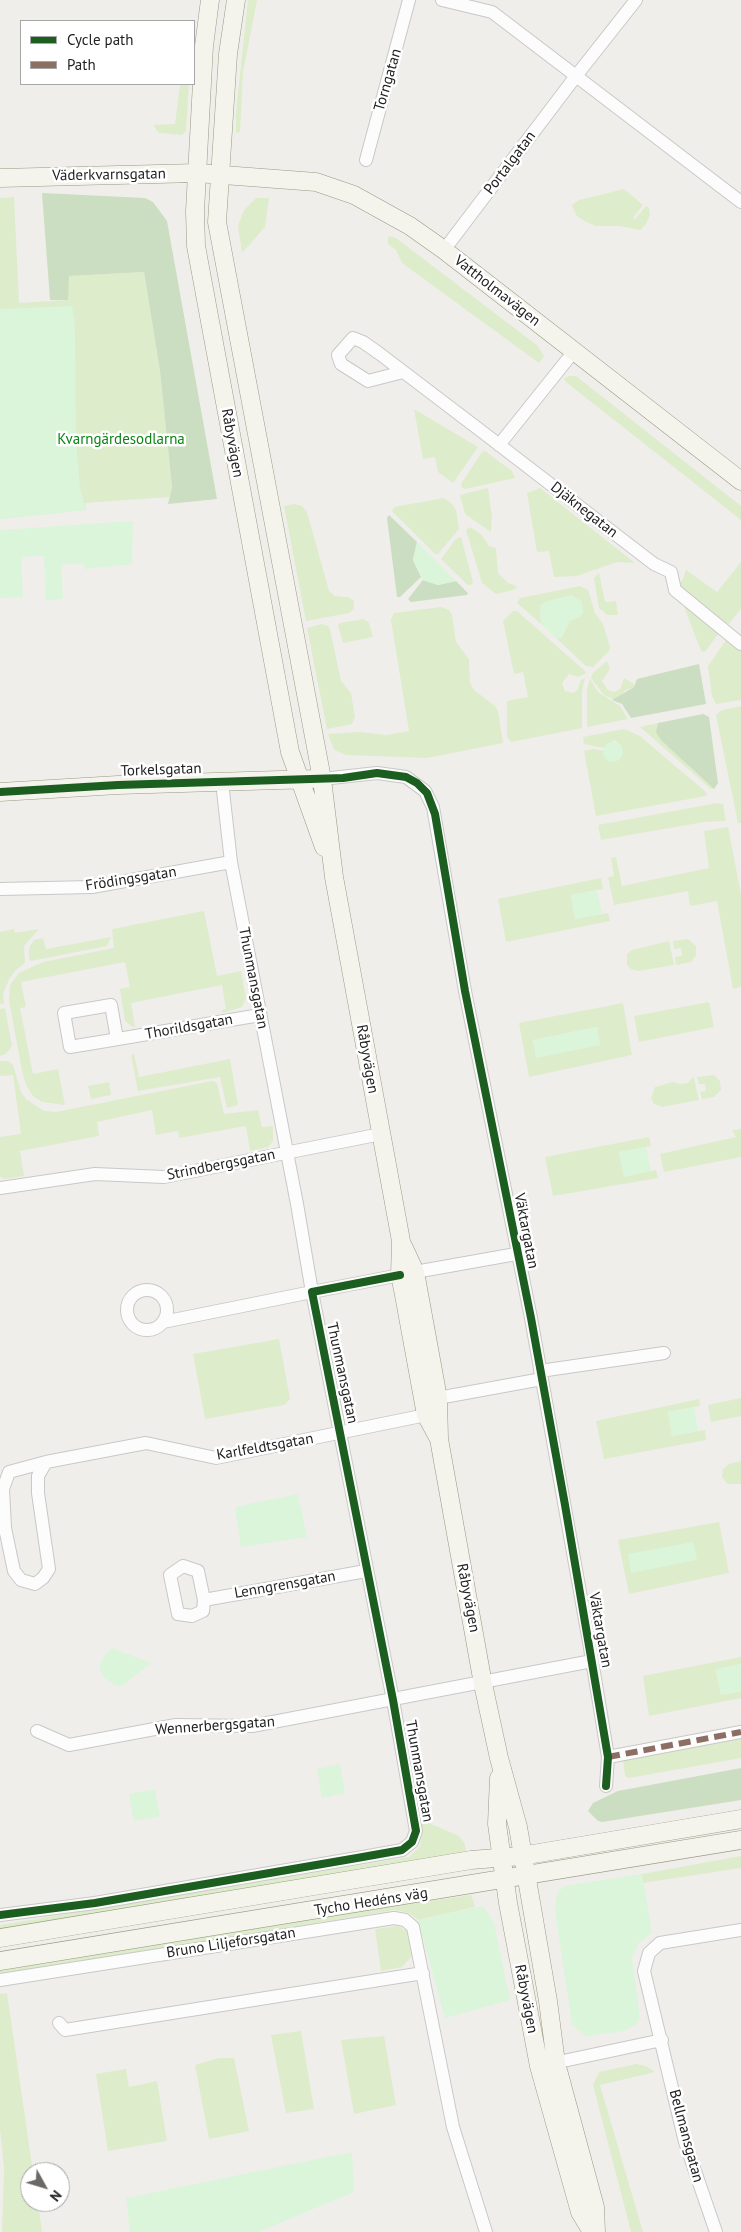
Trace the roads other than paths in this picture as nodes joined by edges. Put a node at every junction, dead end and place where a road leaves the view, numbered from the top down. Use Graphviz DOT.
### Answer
graph roads {
  1 [pos="210,0"];
  2 [pos="236,0"];
  3 [pos="409,0"];
  4 [pos="442,0"];
  5 [pos="636,0"];
  6 [pos="576,76"];
  7 [pos="366,160"];
  8 [pos="197,173"];
  9 [pos="219,175"];
  10 [pos="0,178"];
  11 [pos="741,202"];
  12 [pos="444,250"];
  13 [pos="574,350"];
  14 [pos="403,372"];
  15 [pos="500,445"];
  16 [pos="741,481"];
  17 [pos="741,644"];
  18 [pos="322,779"];
  19 [pos="301,780"];
  20 [pos="222,782"];
  21 [pos="0,792"];
  22 [pos="231,862"];
  23 [pos="334,877"];
  24 [pos="0,889"];
  25 [pos="260,1015"];
  26 [pos="117,1039"];
  27 [pos="381,1134"];
  28 [pos="287,1153"];
  29 [pos="0,1188"];
  30 [pos="516,1254"];
  31 [pos="407,1273"];
  32 [pos="312,1292"];
  33 [pos="163,1322"];
  34 [pos="664,1353"];
  35 [pos="541,1375"];
  36 [pos="438,1398"];
  37 [pos="426,1415"];
  38 [pos="340,1433"];
  39 [pos="438,1439"];
  40 [pos="46,1462"];
  41 [pos="366,1570"];
  42 [pos="204,1600"];
  43 [pos="592,1661"];
  44 [pos="484,1684"];
  45 [pos="393,1700"];
  46 [pos="36,1731"];
  47 [pos="741,1732"];
  48 [pos="608,1757"];
  49 [pos="499,1758"];
  50 [pos="606,1786"];
  51 [pos="741,1819"];
  52 [pos="741,1840"];
  53 [pos="521,1856"];
  54 [pos="502,1858"];
  55 [pos="525,1876"];
  56 [pos="505,1879"];
  57 [pos="0,1915"];
  58 [pos="741,1930"];
  59 [pos="0,1938"];
  60 [pos="0,1961"];
  61 [pos="422,1973"];
  62 [pos="0,1980"];
  63 [pos="59,2023"];
  64 [pos="662,2040"];
  65 [pos="548,2064"];
  66 [pos="486,2232"];
  67 [pos="592,2232"];
  68 [pos="596,2232"];
  69 [pos="716,2232"];
  1 -- 8 [label="main road, Råbyvägen"];
  2 -- 9 [label="main road, Råbyvägen"];
  3 -- 7 [label="street, Torngatan"];
  4 -- 6 [label="street"];
  5 -- 6 [label="street, Portalgatan"];
  6 -- 11 [label="street"];
  6 -- 12 [label="street, Portalgatan"];
  8 -- 9 [label="main road, Väderkvarnsgatan"];
  8 -- 10 [label="main road, Väderkvarnsgatan"];
  8 -- 19 [label="main road, Råbyvägen"];
  9 -- 12 [label="main road, Vattholmavägen"];
  9 -- 18 [label="main road, Råbyvägen"];
  12 -- 13 [label="main road, Vattholmavägen"];
  13 -- 15 [label="street"];
  13 -- 16 [label="main road, Vattholmavägen"];
  14 -- 14 [label="street, Djäknegatan"];
  14 -- 15 [label="street, Djäknegatan"];
  15 -- 17 [label="street, Djäknegatan"];
  18 -- 19 [label="main road, Torkelsgatan"];
  18 -- 23 [label="main road, Råbyvägen"];
  18 -- 30 [label="street, Väktargatan"];
  19 -- 20 [label="main road, Torkelsgatan"];
  19 -- 23 [label="main road, Råbyvägen"];
  20 -- 21 [label="main road, Torkelsgatan"];
  20 -- 22 [label="street, Thunmansgatan"];
  22 -- 24 [label="street, Frödingsgatan"];
  22 -- 25 [label="street, Thunmansgatan"];
  23 -- 27 [label="main road, Råbyvägen"];
  25 -- 26 [label="street, Thorildsgatan"];
  25 -- 28 [label="street, Thunmansgatan"];
  26 -- 26 [label="street, Thorildsgatan"];
  27 -- 28 [label="street, Strindbergsgatan"];
  27 -- 31 [label="main road, Råbyvägen"];
  28 -- 29 [label="street, Strindbergsgatan"];
  28 -- 32 [label="street, Thunmansgatan"];
  30 -- 31 [label="street, Väktargatan"];
  30 -- 35 [label="street, Väktargatan"];
  31 -- 32 [label="street, Väktargatan"];
  31 -- 36 [label="main road, Råbyvägen"];
  31 -- 37 [label="main road, Råbyvägen"];
  32 -- 33 [label="street"];
  32 -- 38 [label="street, Thunmansgatan"];
  34 -- 35 [label="street"];
  35 -- 36 [label="street"];
  35 -- 43 [label="street, Väktargatan"];
  36 -- 39 [label="main road, Råbyvägen"];
  37 -- 38 [label="street, Karlfeldtsgatan"];
  37 -- 39 [label="main road, Råbyvägen"];
  38 -- 40 [label="street, Karlfeldtsgatan"];
  38 -- 41 [label="street, Thunmansgatan"];
  39 -- 44 [label="main road, Råbyvägen"];
  40 -- 40 [label="street, Karlfeldtsgatan"];
  41 -- 42 [label="street, Lenngrensgatan"];
  41 -- 45 [label="street, Thunmansgatan"];
  43 -- 44 [label="street, Väktargatan"];
  43 -- 48 [label="street, Väktargatan"];
  44 -- 45 [label="street, Wennerbergsgatan"];
  44 -- 49 [label="main road, Råbyvägen"];
  45 -- 46 [label="street, Wennerbergsgatan"];
  45 -- 57 [label="street, Thunmansgatan"];
  47 -- 48 [label="street"];
  48 -- 50 [label="street, Väktargatan"];
  49 -- 53 [label="main road, Råbyvägen"];
  49 -- 54 [label="main road, Råbyvägen"];
  51 -- 53 [label="main road, Tycho Hedéns väg"];
  52 -- 55 [label="main road, Tycho Hedéns väg"];
  53 -- 54 [label="main road, Tycho Hedéns väg"];
  53 -- 55 [label="main road, Råbyvägen"];
  54 -- 56 [label="main road, Råbyvägen"];
  54 -- 59 [label="main road, Tycho Hedéns väg"];
  55 -- 56 [label="main road, Tycho Hedéns väg"];
  55 -- 65 [label="main road, Råbyvägen"];
  56 -- 60 [label="main road, Tycho Hedéns väg"];
  56 -- 65 [label="main road, Råbyvägen"];
  58 -- 64 [label="street, Bellmansgatan"];
  61 -- 62 [label="street, Bruno Liljeforsgatan"];
  61 -- 63 [label="street"];
  61 -- 66 [label="street, Bruno Liljeforsgatan"];
  64 -- 65 [label="street"];
  64 -- 69 [label="street, Bellmansgatan"];
  65 -- 67 [label="main road, Råbyvägen"];
  65 -- 68 [label="main road, Råbyvägen"];
}
